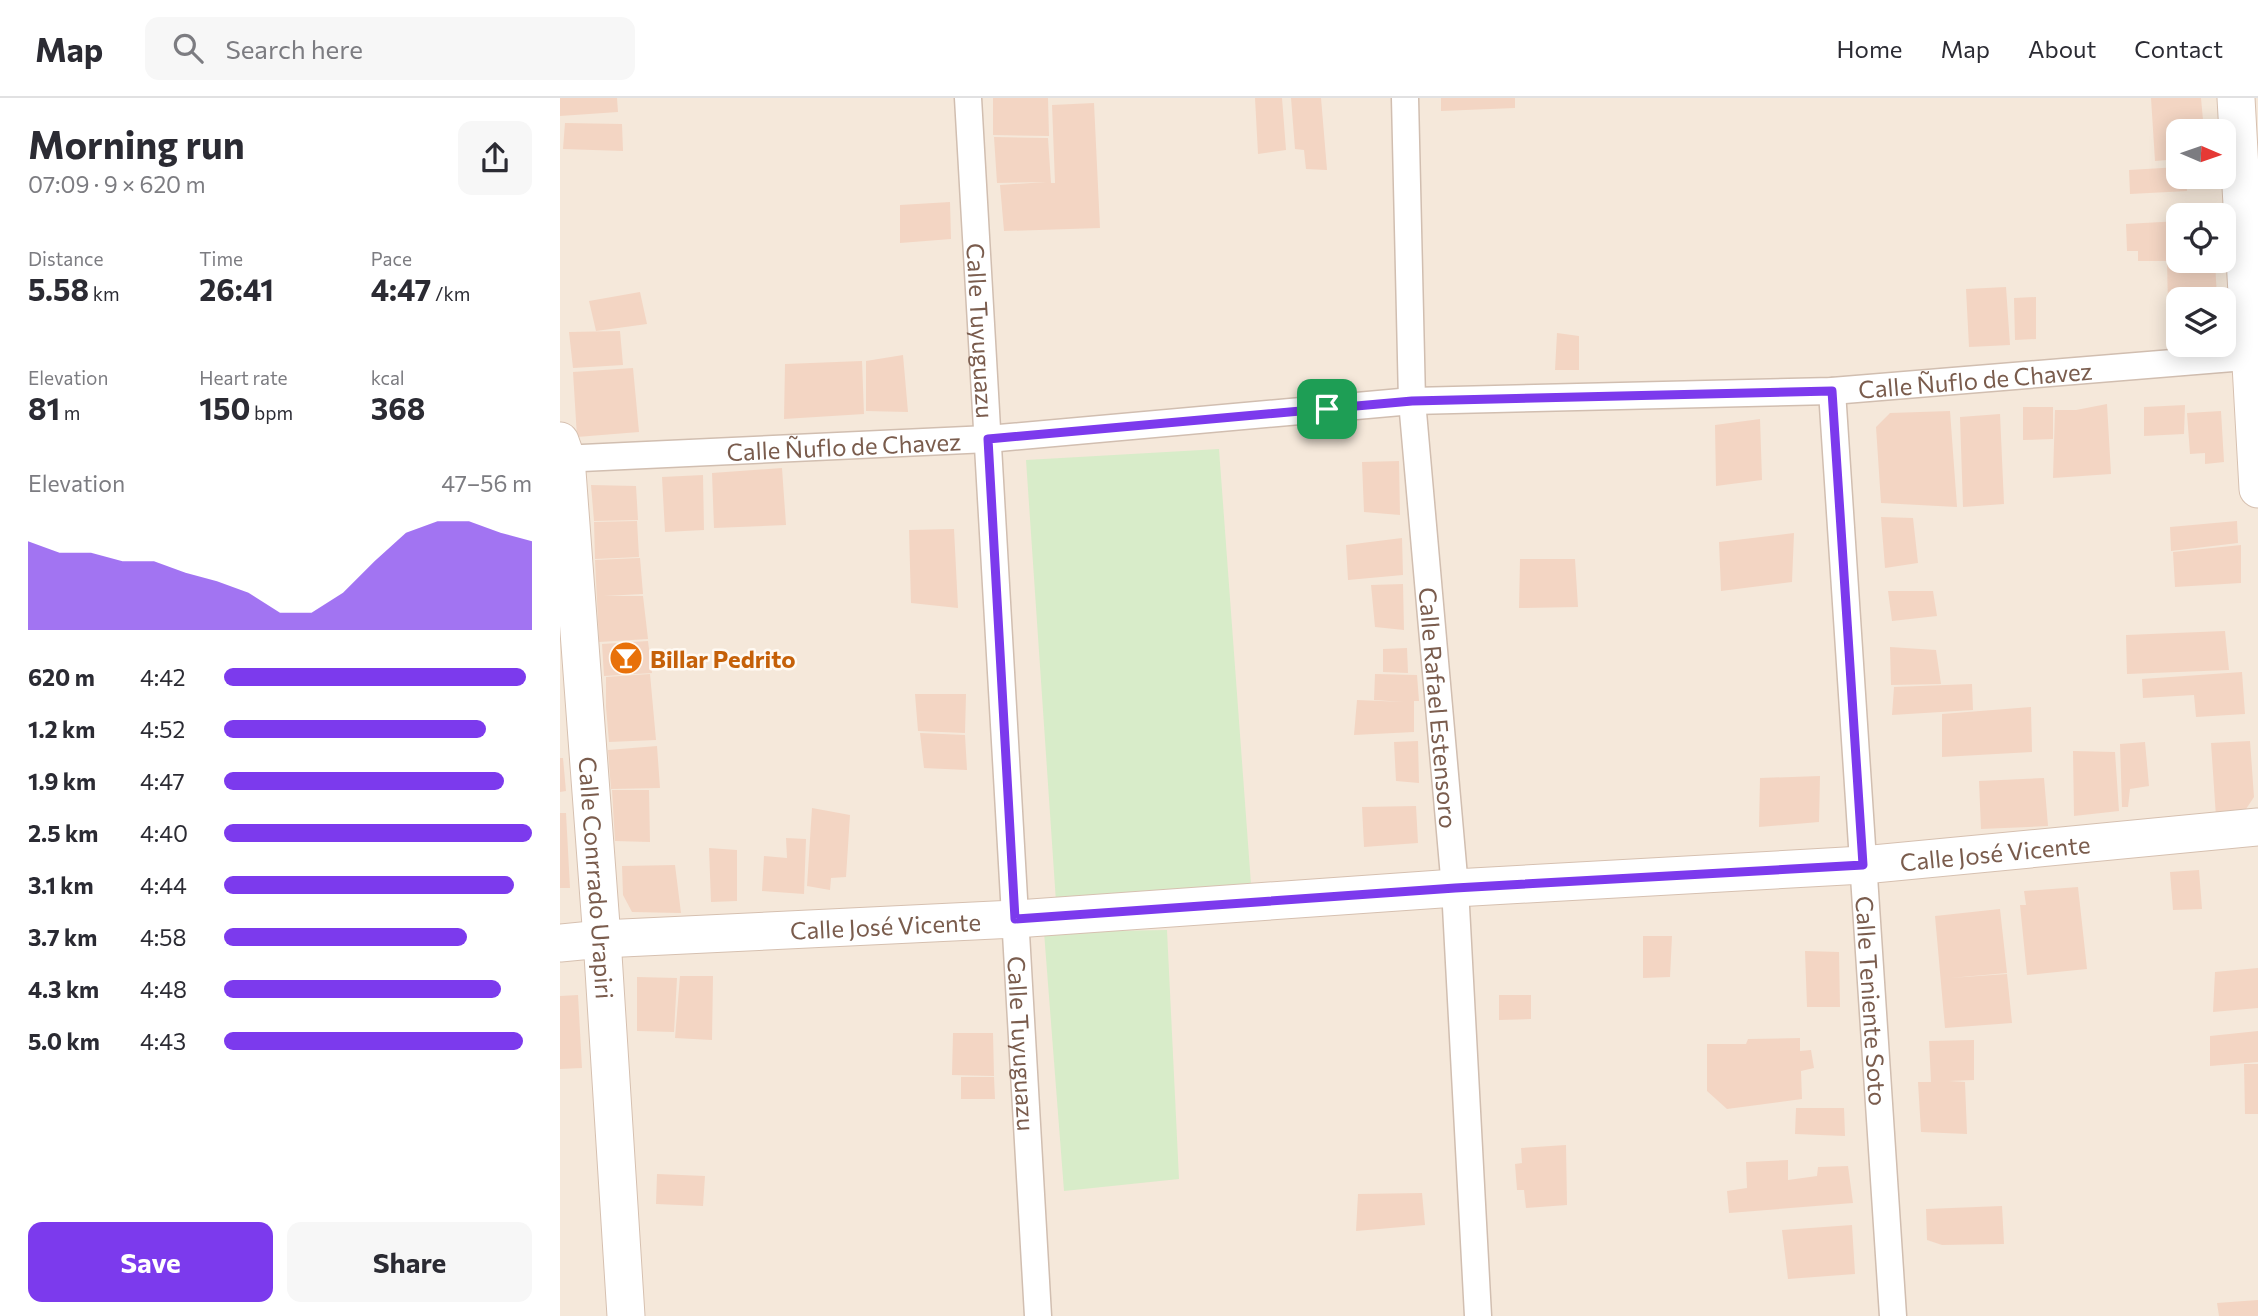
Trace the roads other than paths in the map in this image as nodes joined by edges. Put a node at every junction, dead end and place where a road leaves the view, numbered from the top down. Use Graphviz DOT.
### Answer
graph roads {
  1 [pos="968,98"];
  2 [pos="1405,98"];
  3 [pos="2236,98"];
  4 [pos="2254,357"];
  5 [pos="1832,391"];
  6 [pos="1412,401"];
  7 [pos="988,439"];
  8 [pos="562,453"];
  9 [pos="2258,489"];
  10 [pos="2258,827"];
  11 [pos="1863,865"];
  12 [pos="1455,888"];
  13 [pos="1015,919"];
  14 [pos="602,939"];
  15 [pos="560,943"];
  16 [pos="626,1316"];
  17 [pos="1038,1316"];
  18 [pos="1478,1316"];
  19 [pos="1892,1316"];
  1 -- 7 [label="street, Calle Tuyuguazu"];
  2 -- 6 [label="street, Calle Rafael Estensoro"];
  3 -- 4 [label="street"];
  4 -- 5 [label="street, Calle Ñuflo de Chavez"];
  4 -- 9 [label="street"];
  5 -- 6 [label="street, Calle Ñuflo de Chavez"];
  5 -- 11 [label="street, Calle Teniente Soto"];
  6 -- 7 [label="street, Calle Ñuflo de Chavez"];
  6 -- 12 [label="street, Calle Rafael Estensoro"];
  7 -- 8 [label="street, Calle Ñuflo de Chavez"];
  7 -- 13 [label="street, Calle Tuyuguazu"];
  8 -- 14 [label="street, Calle Conrrado Urapiri"];
  10 -- 11 [label="street, Calle José Vicente"];
  11 -- 12 [label="street, Calle José Vicente"];
  11 -- 19 [label="street, Calle Teniente Soto"];
  12 -- 13 [label="street, Calle José Vicente"];
  12 -- 18 [label="street, Calle Rafael Estensoro"];
  13 -- 14 [label="street, Calle José Vicente"];
  13 -- 17 [label="street, Calle Tuyuguazu"];
  14 -- 15 [label="street, Calle José Vicente"];
  14 -- 16 [label="street, Calle Conrrado Urapiri"];
}
